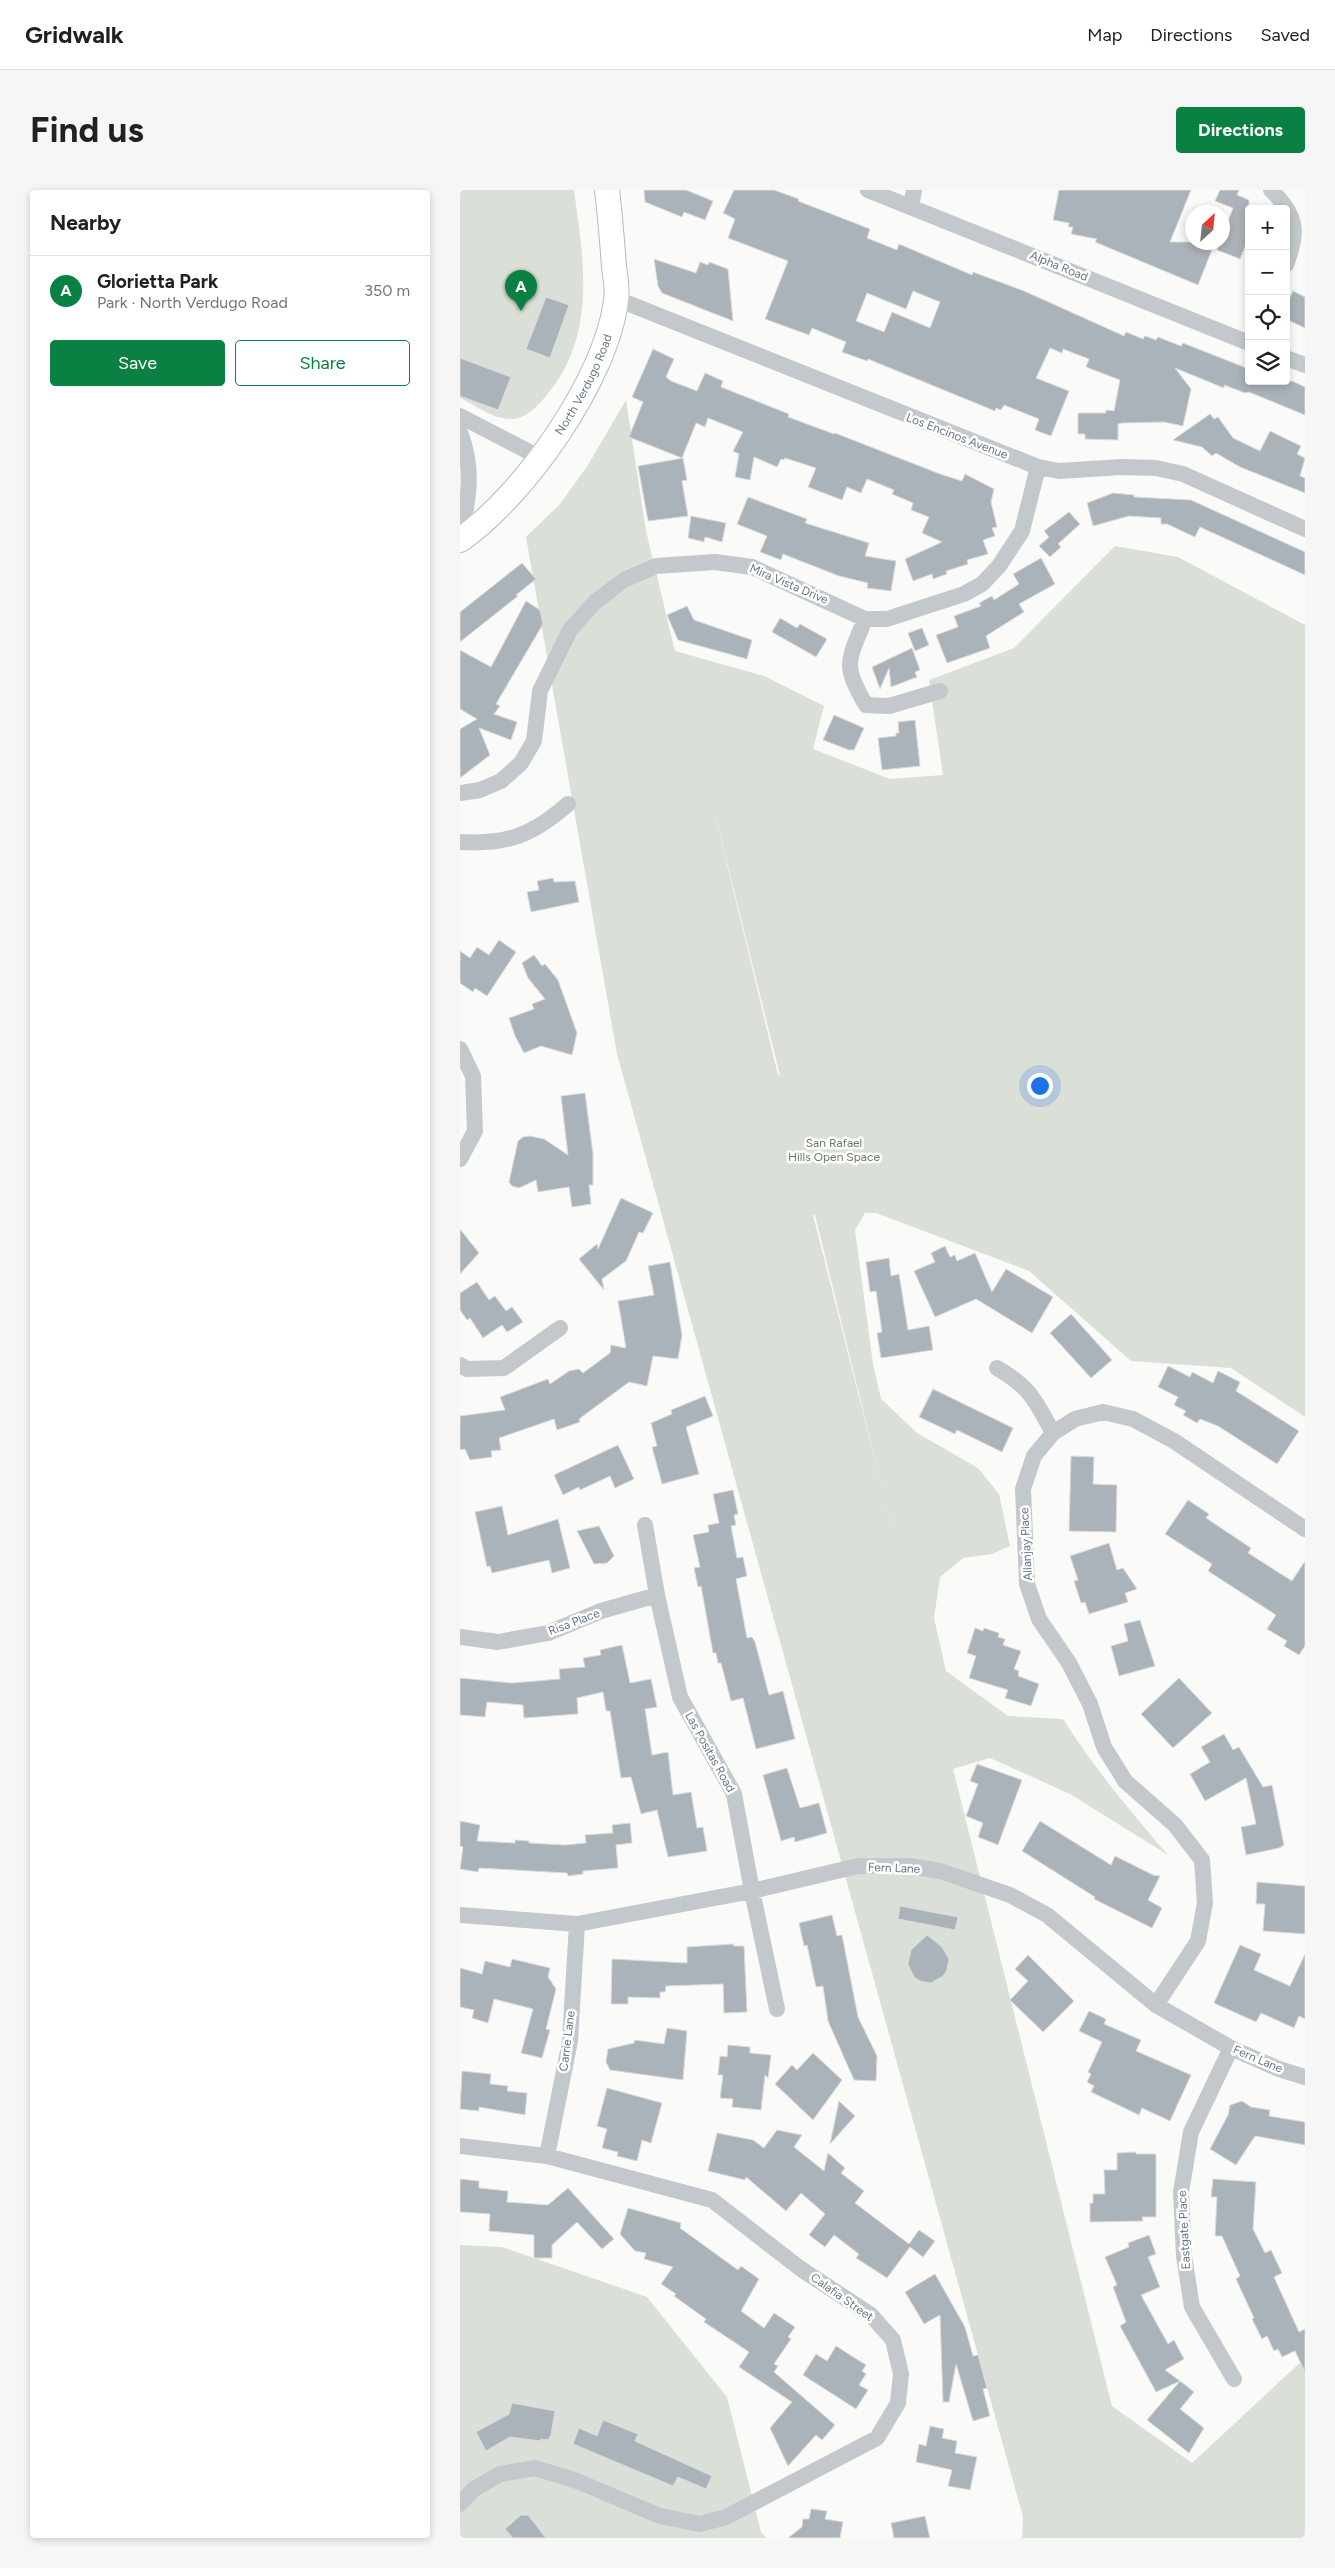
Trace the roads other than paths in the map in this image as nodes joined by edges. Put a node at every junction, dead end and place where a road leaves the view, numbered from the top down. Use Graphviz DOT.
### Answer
graph roads {
  1 [pos="607,190"];
  2 [pos="868,190"];
  3 [pos="914,190"];
  4 [pos="1271,190"];
  5 [pos="911,207"];
  6 [pos="1290,252"];
  7 [pos="616,299"];
  8 [pos="1245,341"];
  9 [pos="1290,359"];
  10 [pos="1305,365"];
  11 [pos="460,416"];
  12 [pos="460,432"];
  13 [pos="539,457"];
  14 [pos="1038,468"];
  15 [pos="1305,529"];
  16 [pos="460,540"];
  17 [pos="865,619"];
  18 [pos="940,691"];
  19 [pos="460,793"];
  20 [pos="568,804"];
  21 [pos="460,842"];
  22 [pos="460,1049"];
  23 [pos="460,1159"];
  24 [pos="560,1328"];
  25 [pos="460,1365"];
  26 [pos="997,1368"];
  27 [pos="1053,1433"];
  28 [pos="645,1526"];
  29 [pos="1305,1529"];
  30 [pos="656,1595"];
  31 [pos="460,1637"];
  32 [pos="752,1891"];
  33 [pos="460,1914"];
  34 [pos="577,1924"];
  35 [pos="1156,2005"];
  36 [pos="777,2010"];
  37 [pos="1231,2048"];
  38 [pos="1305,2077"];
  39 [pos="460,2146"];
  40 [pos="547,2156"];
  41 [pos="1234,2379"];
  42 [pos="460,2504"];
  1 -- 7 [label="main road, North Verdugo Road"];
  2 -- 5 [label="street, Alpha Road"];
  3 -- 5 [label="street"];
  4 -- 6 [label="street"];
  5 -- 8 [label="street, Alpha Road"];
  7 -- 13 [label="main road, North Verdugo Road"];
  7 -- 14 [label="street, Los Encinos Avenue"];
  9 -- 10 [label="street"];
  11 -- 13 [label="street"];
  12 -- 16 [label="street"];
  13 -- 16 [label="main road, North Verdugo Road"];
  14 -- 15 [label="street, Los Encinos Avenue"];
  14 -- 17 [label="street, Mira Vista Drive"];
  17 -- 18 [label="street"];
  17 -- 19 [label="street, Mira Vista Drive"];
  20 -- 21 [label="street"];
  22 -- 23 [label="street"];
  24 -- 25 [label="street"];
  26 -- 27 [label="street"];
  27 -- 29 [label="street, Allanjay Place"];
  27 -- 35 [label="street, Allanjay Place"];
  28 -- 30 [label="street, Las Positas Road"];
  30 -- 31 [label="street, Risa Place"];
  30 -- 32 [label="street, Las Positas Road"];
  32 -- 34 [label="street, Fern Lane"];
  32 -- 35 [label="street, Fern Lane"];
  32 -- 36 [label="street, Las Positas Road"];
  33 -- 34 [label="street, Fern Lane"];
  34 -- 40 [label="street, Carrie Lane"];
  35 -- 37 [label="street, Fern Lane"];
  37 -- 38 [label="street, Fern Lane"];
  37 -- 41 [label="street, Eastgate Place"];
  39 -- 40 [label="street, Calafia Street"];
  40 -- 42 [label="street, Calafia Street"];
}
